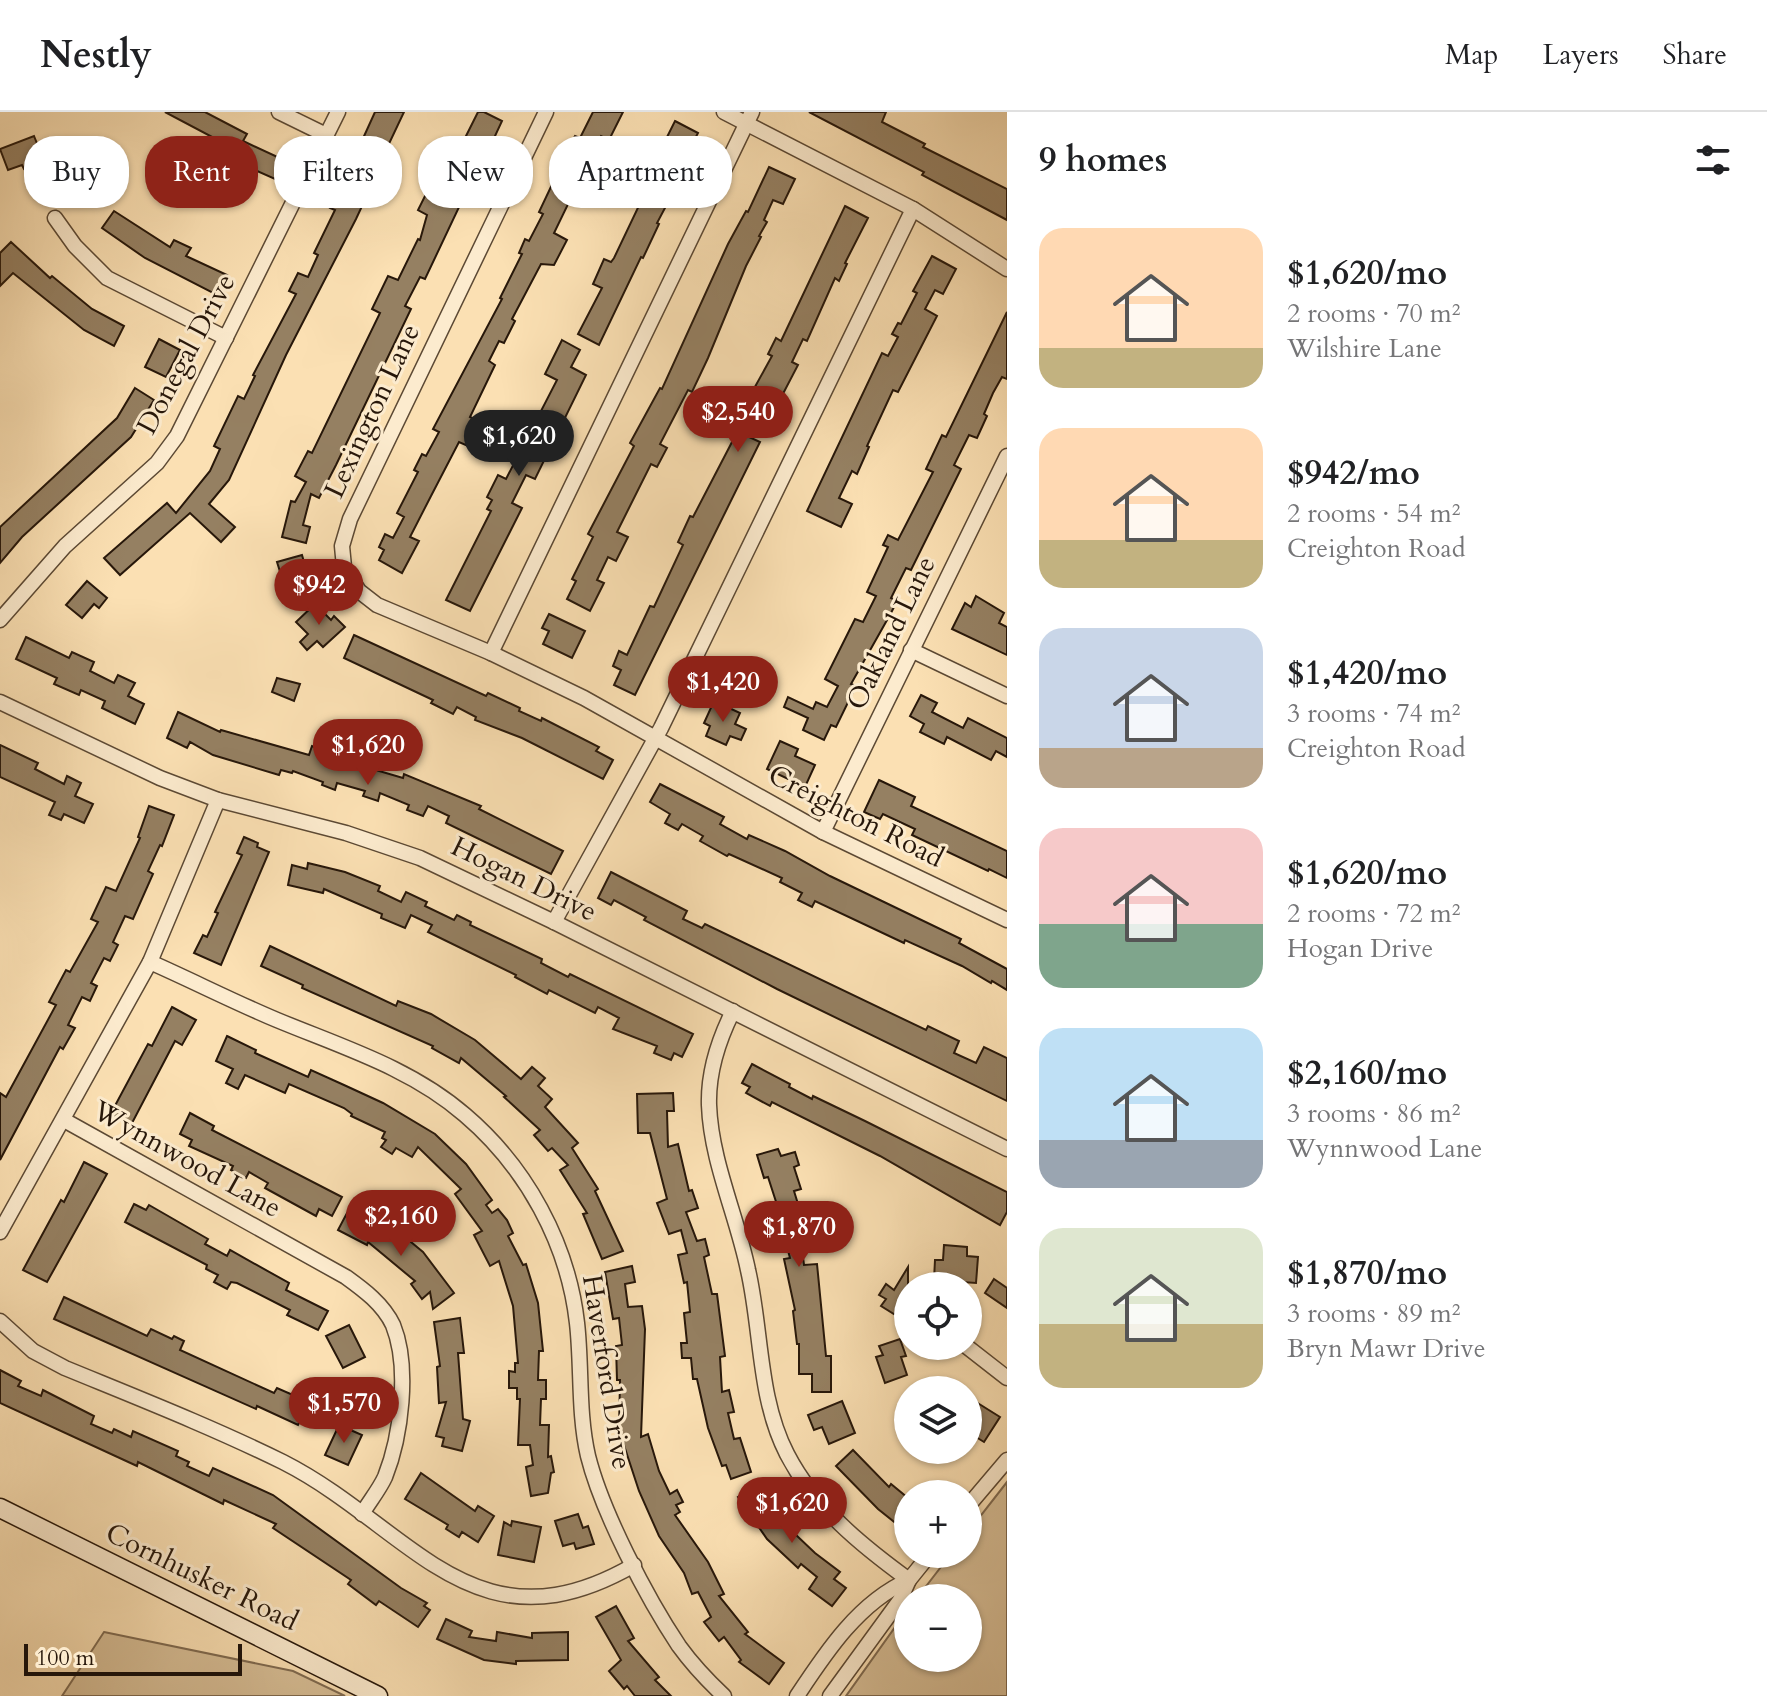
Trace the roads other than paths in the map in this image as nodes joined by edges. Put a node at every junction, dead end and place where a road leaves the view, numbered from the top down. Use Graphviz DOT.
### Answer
graph roads {
  1 [pos="279,112"];
  2 [pos="338,112"];
  3 [pos="546,112"];
  4 [pos="724,112"];
  5 [pos="750,118"];
  6 [pos="326,135"];
  7 [pos="913,209"];
  8 [pos="55,218"];
  9 [pos="1007,269"];
  10 [pos="226,338"];
  11 [pos="1007,456"];
  12 [pos="1002,482"];
  13 [pos="349,574"];
  14 [pos="0,620"];
  15 [pos="911,650"];
  16 [pos="491,653"];
  17 [pos="1007,696"];
  18 [pos="0,702"];
  19 [pos="656,737"];
  20 [pos="218,800"];
  21 [pos="823,832"];
  22 [pos="1007,920"];
  23 [pos="554,922"];
  24 [pos="150,962"];
  25 [pos="733,1011"];
  26 [pos="64,1120"];
  27 [pos="1007,1149"];
  28 [pos="0,1232"];
  29 [pos="0,1321"];
  30 [pos="982,1358"];
  31 [pos="1007,1378"];
  32 [pos="1007,1460"];
  33 [pos="982,1489"];
  34 [pos="0,1508"];
  35 [pos="362,1514"];
  36 [pos="634,1565"];
  37 [pos="919,1568"];
  38 [pos="909,1580"];
  39 [pos="378,1696"];
  40 [pos="724,1696"];
  41 [pos="797,1696"];
  42 [pos="830,1696"];
  1 -- 6 [label="street"];
  2 -- 6 [label="street, Donegal Drive"];
  3 -- 13 [label="street, Lexington Lane"];
  4 -- 5 [label="street"];
  5 -- 7 [label="street"];
  5 -- 16 [label="street"];
  6 -- 10 [label="street, Donegal Drive"];
  7 -- 9 [label="street"];
  7 -- 19 [label="street"];
  8 -- 10 [label="street"];
  10 -- 14 [label="street, Donegal Drive"];
  11 -- 12 [label="street, Oakland Lane"];
  12 -- 15 [label="street, Oakland Lane"];
  13 -- 16 [label="street, Creighton Road"];
  15 -- 17 [label="street"];
  15 -- 21 [label="street, Oakland Lane"];
  16 -- 19 [label="street, Creighton Road"];
  18 -- 20 [label="street, Hogan Drive"];
  19 -- 21 [label="street, Creighton Road"];
  19 -- 23 [label="street"];
  20 -- 23 [label="street, Hogan Drive"];
  20 -- 24 [label="street"];
  21 -- 22 [label="street, Creighton Road"];
  23 -- 25 [label="street, Hogan Drive"];
  24 -- 26 [label="street"];
  24 -- 36 [label="street, Haverford Drive"];
  25 -- 27 [label="street, Hogan Drive"];
  25 -- 38 [label="street"];
  26 -- 28 [label="street"];
  26 -- 35 [label="street, Wynnwood Lane"];
  29 -- 35 [label="street"];
  30 -- 31 [label="street"];
  32 -- 33 [label="street"];
  34 -- 39 [label="main road, Cornhusker Road"];
  35 -- 36 [label="street"];
  36 -- 40 [label="street, Haverford Drive"];
  37 -- 38 [label="street"];
  38 -- 41 [label="street"];
  38 -- 42 [label="street"];
}
